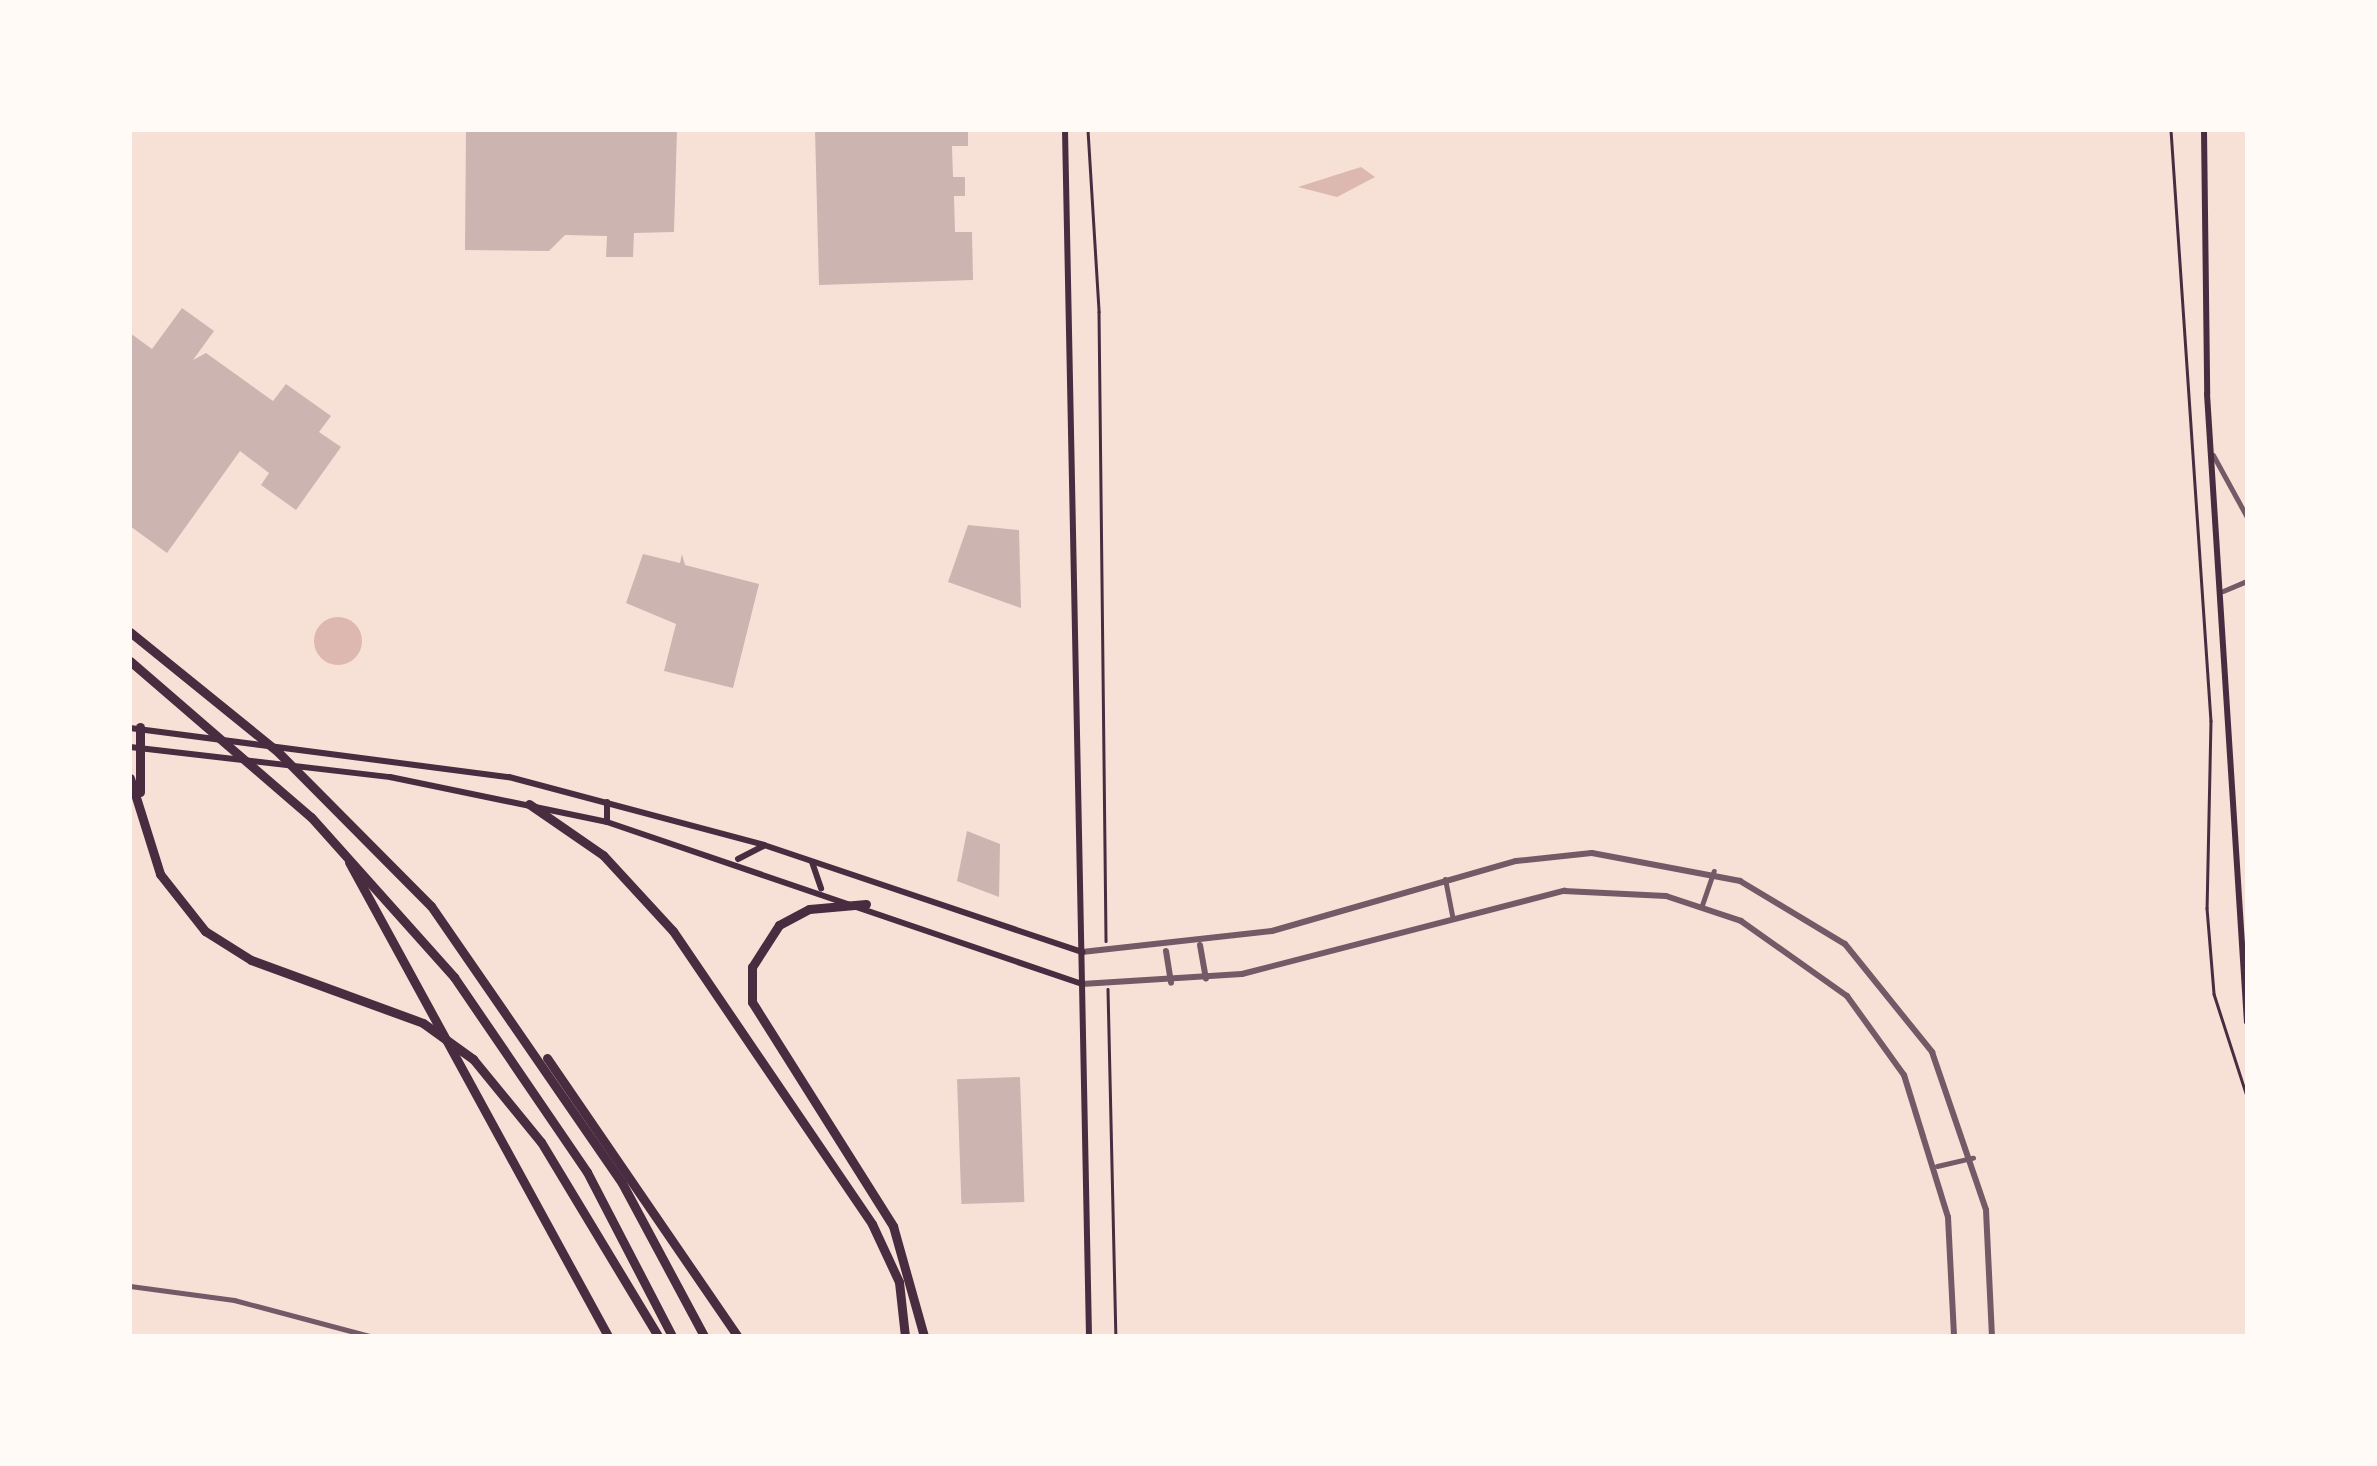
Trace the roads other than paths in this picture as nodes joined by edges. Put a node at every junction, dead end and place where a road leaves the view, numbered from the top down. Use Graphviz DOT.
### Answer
graph roads {
  1 [pos="1064,130"];
  2 [pos="2204,130"];
  3 [pos="2212,452"];
  4 [pos="2247,517"];
  5 [pos="2247,581"];
  6 [pos="2223,591"];
  7 [pos="130,632"];
  8 [pos="130,661"];
  9 [pos="135,727"];
  10 [pos="134,748"];
  11 [pos="130,778"];
  12 [pos="607,802"];
  13 [pos="529,804"];
  14 [pos="626,807"];
  15 [pos="142,820"];
  16 [pos="607,822"];
  17 [pos="336,843"];
  18 [pos="764,846"];
  19 [pos="737,860"];
  20 [pos="812,862"];
  21 [pos="1714,872"];
  22 [pos="1445,880"];
  23 [pos="822,889"];
  24 [pos="866,904"];
  25 [pos="1702,905"];
  26 [pos="1452,915"];
  27 [pos="1201,944"];
  28 [pos="1162,950"];
  29 [pos="1082,952"];
  30 [pos="1209,979"];
  31 [pos="1082,984"];
  32 [pos="1170,984"];
  33 [pos="2247,1022"];
  34 [pos="528,1036"];
  35 [pos="1973,1158"];
  36 [pos="1937,1166"];
  37 [pos="130,1286"];
  38 [pos="736,1335"];
  39 [pos="370,1336"];
  40 [pos="608,1336"];
  41 [pos="658,1336"];
  42 [pos="672,1336"];
  43 [pos="704,1336"];
  44 [pos="905,1336"];
  45 [pos="924,1336"];
  46 [pos="1089,1336"];
  47 [pos="1954,1336"];
  48 [pos="1992,1336"];
  1 -- 29 [label="main road"];
  2 -- 3 [label="main road"];
  3 -- 4 [label="street"];
  3 -- 6 [label="main road"];
  5 -- 6 [label="street"];
  6 -- 33 [label="main road"];
  7 -- 34 [label="highway"];
  8 -- 17 [label="highway"];
  9 -- 10 [label="highway"];
  9 -- 12 [label="main road"];
  10 -- 13 [label="main road"];
  10 -- 15 [label="highway"];
  11 -- 15 [label="highway"];
  12 -- 14 [label="main road"];
  12 -- 16 [label="main road"];
  13 -- 16 [label="main road"];
  13 -- 44 [label="highway"];
  14 -- 16 [label="main road"];
  14 -- 18 [label="main road"];
  15 -- 41 [label="highway"];
  16 -- 19 [label="main road"];
  17 -- 40 [label="highway"];
  17 -- 42 [label="highway"];
  18 -- 19 [label="main road"];
  18 -- 20 [label="main road"];
  19 -- 23 [label="main road"];
  20 -- 23 [label="main road"];
  20 -- 29 [label="main road"];
  21 -- 22 [label="street"];
  21 -- 25 [label="street"];
  21 -- 35 [label="street"];
  22 -- 26 [label="street"];
  22 -- 27 [label="street"];
  23 -- 24 [label="main road"];
  24 -- 31 [label="main road"];
  24 -- 45 [label="highway"];
  25 -- 26 [label="street"];
  25 -- 36 [label="street"];
  26 -- 30 [label="street"];
  27 -- 28 [label="street"];
  27 -- 30 [label="street"];
  28 -- 29 [label="street"];
  28 -- 32 [label="street"];
  29 -- 31 [label="main road"];
  30 -- 32 [label="street"];
  31 -- 32 [label="street"];
  31 -- 46 [label="main road"];
  34 -- 38 [label="highway"];
  34 -- 43 [label="highway"];
  35 -- 36 [label="street"];
  35 -- 48 [label="street"];
  36 -- 47 [label="street"];
  37 -- 39 [label="street"];
}
